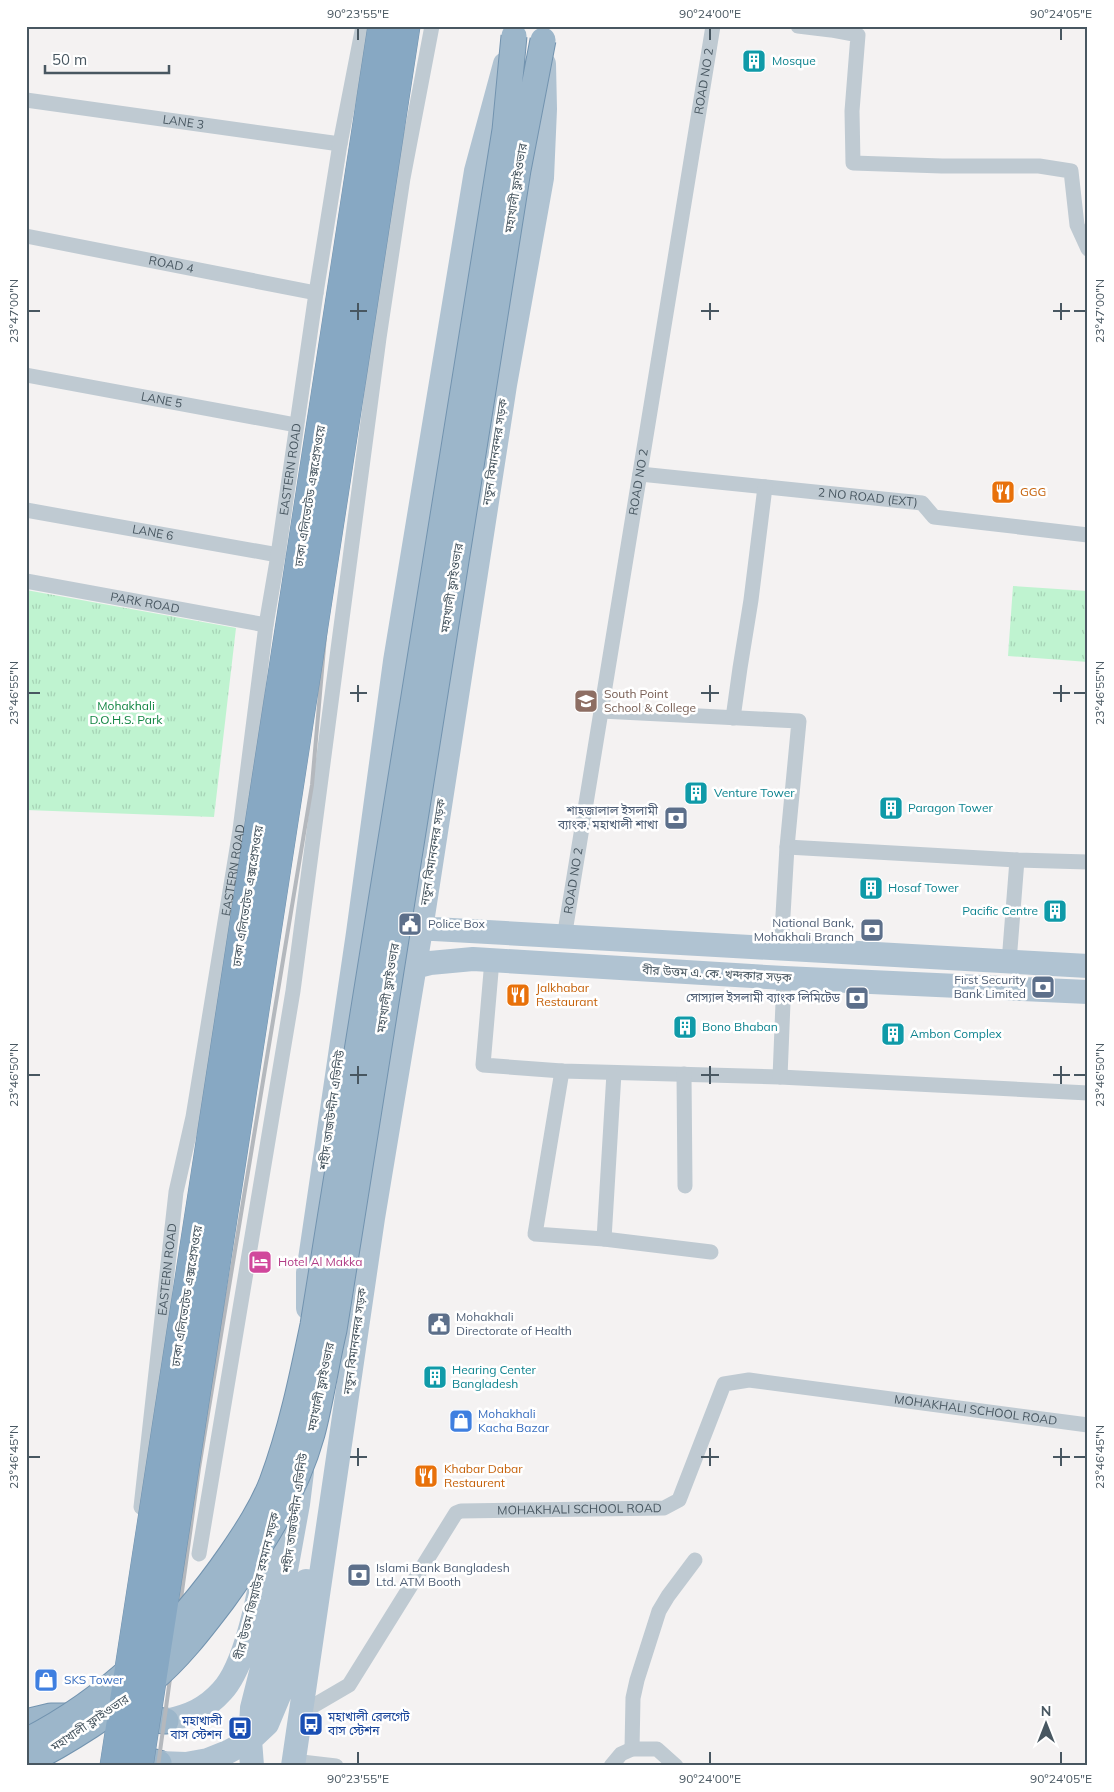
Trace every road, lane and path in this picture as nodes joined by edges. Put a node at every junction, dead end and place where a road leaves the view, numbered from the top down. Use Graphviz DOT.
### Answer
graph roads {
  1 [pos="363,26"];
  2 [pos="382,26"];
  3 [pos="406,26"];
  4 [pos="432,26"];
  5 [pos="714,26"];
  6 [pos="798,26"];
  7 [pos="514,31"];
  8 [pos="544,33"];
  9 [pos="26,100"];
  10 [pos="340,144"];
  11 [pos="26,236"];
  12 [pos="1088,249"];
  13 [pos="316,293"];
  14 [pos="26,375"];
  15 [pos="296,425"];
  16 [pos="640,474"];
  17 [pos="764,487"];
  18 [pos="26,510"];
  19 [pos="1088,535"];
  20 [pos="278,555"];
  21 [pos="26,581"];
  22 [pos="266,625"];
  23 [pos="601,711"];
  24 [pos="733,718"];
  25 [pos="787,847"];
  26 [pos="1017,860"];
  27 [pos="1088,862"];
  28 [pos="421,929"];
  29 [pos="358,934"];
  30 [pos="564,938"];
  31 [pos="781,949"];
  32 [pos="492,960"];
  33 [pos="1009,962"];
  34 [pos="415,966"];
  35 [pos="1088,966"];
  36 [pos="784,978"];
  37 [pos="350,985"];
  38 [pos="1088,992"];
  39 [pos="562,1071"];
  40 [pos="614,1073"];
  41 [pos="684,1074"];
  42 [pos="780,1077"];
  43 [pos="1088,1093"];
  44 [pos="685,1186"];
  45 [pos="604,1239"];
  46 [pos="711,1252"];
  47 [pos="308,1273"];
  48 [pos="344,1420"];
  49 [pos="1088,1425"];
  50 [pos="199,1554"];
  51 [pos="695,1560"];
  52 [pos="302,1713"];
  53 [pos="131,1718"];
  54 [pos="166,1720"];
  55 [pos="26,1722"];
  56 [pos="250,1740"];
  57 [pos="26,1742"];
  58 [pos="632,1748"];
  59 [pos="293,1763"];
  60 [pos="26,1764"];
  61 [pos="147,1765"];
  62 [pos="101,1766"];
  63 [pos="252,1766"];
  64 [pos="336,1766"];
  65 [pos="610,1766"];
  66 [pos="676,1766"];
  1 -- 10 [label="street, EASTERN ROAD"];
  2 -- 61 [label="highway, ঢাকা এলিভেটেড এক্সপ্রেসওয়ে, bridge"];
  3 -- 61 [label="highway, ঢাকা এলিভেটেড এক্সপ্রেসওয়ে, bridge"];
  4 -- 50 [label="street"];
  5 -- 16 [label="street, ROAD NO 2"];
  6 -- 12 [label="street"];
  7 -- 29 [label="main road"];
  7 -- 57 [label="highway, মহাখালী ফ্লাইওভার, bridge"];
  8 -- 28 [label="main road, নতুন বিমানবন্দর সড়ক"];
  8 -- 60 [label="highway, মহাখালী ফ্লাইওভার, bridge"];
  9 -- 10 [label="street, LANE 3"];
  10 -- 13 [label="street, EASTERN ROAD"];
  11 -- 13 [label="street, ROAD 4"];
  13 -- 15 [label="street, EASTERN ROAD"];
  14 -- 15 [label="street, LANE 5"];
  15 -- 20 [label="street, EASTERN ROAD"];
  16 -- 17 [label="street, 2 NO ROAD (EXT)"];
  16 -- 23 [label="street, ROAD NO 2"];
  17 -- 19 [label="street, 2 NO ROAD (EXT)"];
  17 -- 24 [label="street"];
  18 -- 20 [label="street, LANE 6"];
  20 -- 22 [label="street, EASTERN ROAD"];
  21 -- 22 [label="street, PARK ROAD"];
  22 -- 53 [label="street, EASTERN ROAD"];
  23 -- 24 [label="street"];
  23 -- 30 [label="street, ROAD NO 2"];
  24 -- 25 [label="street"];
  25 -- 26 [label="street"];
  25 -- 31 [label="street"];
  26 -- 27 [label="street"];
  26 -- 33 [label="street"];
  28 -- 29 [label="main road"];
  28 -- 30 [label="main road"];
  28 -- 34 [label="main road, নতুন বিমানবন্দর সড়ক"];
  29 -- 37 [label="main road"];
  30 -- 31 [label="main road"];
  31 -- 33 [label="main road"];
  32 -- 34 [label="main road, বীর উত্তম এ. কে. খন্দকার সড়ক"];
  32 -- 36 [label="main road, বীর উত্তম এ. কে. খন্দকার সড়ক"];
  32 -- 39 [label="street"];
  33 -- 35 [label="main road"];
  34 -- 37 [label="main road, বীর উত্তম এ. কে. খন্দকার সড়ক"];
  34 -- 48 [label="main road, নতুন বিমানবন্দর সড়ক"];
  36 -- 38 [label="main road, বীর উত্তম এ. কে. খন্দকার সড়ক"];
  36 -- 42 [label="street"];
  37 -- 47 [label="main road, শহীদ তাজউদ্দীন এভিনিউ"];
  39 -- 40 [label="street"];
  39 -- 45 [label="street"];
  40 -- 41 [label="street"];
  40 -- 45 [label="street"];
  41 -- 42 [label="street"];
  41 -- 44 [label="street"];
  42 -- 43 [label="street"];
  45 -- 46 [label="street"];
  47 -- 54 [label="main road, বীর উত্তম জিয়াউর রহমান সড়ক"];
  47 -- 56 [label="main road, শহীদ তাজউদ্দীন এভিনিউ"];
  48 -- 52 [label="main road, নতুন বিমানবন্দর সড়ক"];
  48 -- 56 [label="main road"];
  49 -- 52 [label="street, MOHAKHALI SCHOOL ROAD"];
  51 -- 58 [label="street"];
  52 -- 59 [label="main road, নতুন বিমানবন্দর সড়ক"];
  53 -- 54 [label="highway, বীর উত্তম জিয়াউর রহমান সড়ক"];
  53 -- 55 [label="highway, বীর উত্তম জিয়াউর রহমান সড়ক"];
  56 -- 61 [label="main road"];
  56 -- 63 [label="main road, শহীদ তাজউদ্দীন এভিনিউ"];
  58 -- 65 [label="street"];
  58 -- 66 [label="street"];
  59 -- 64 [label="street"];
  61 -- 62 [label="highway"];
}
